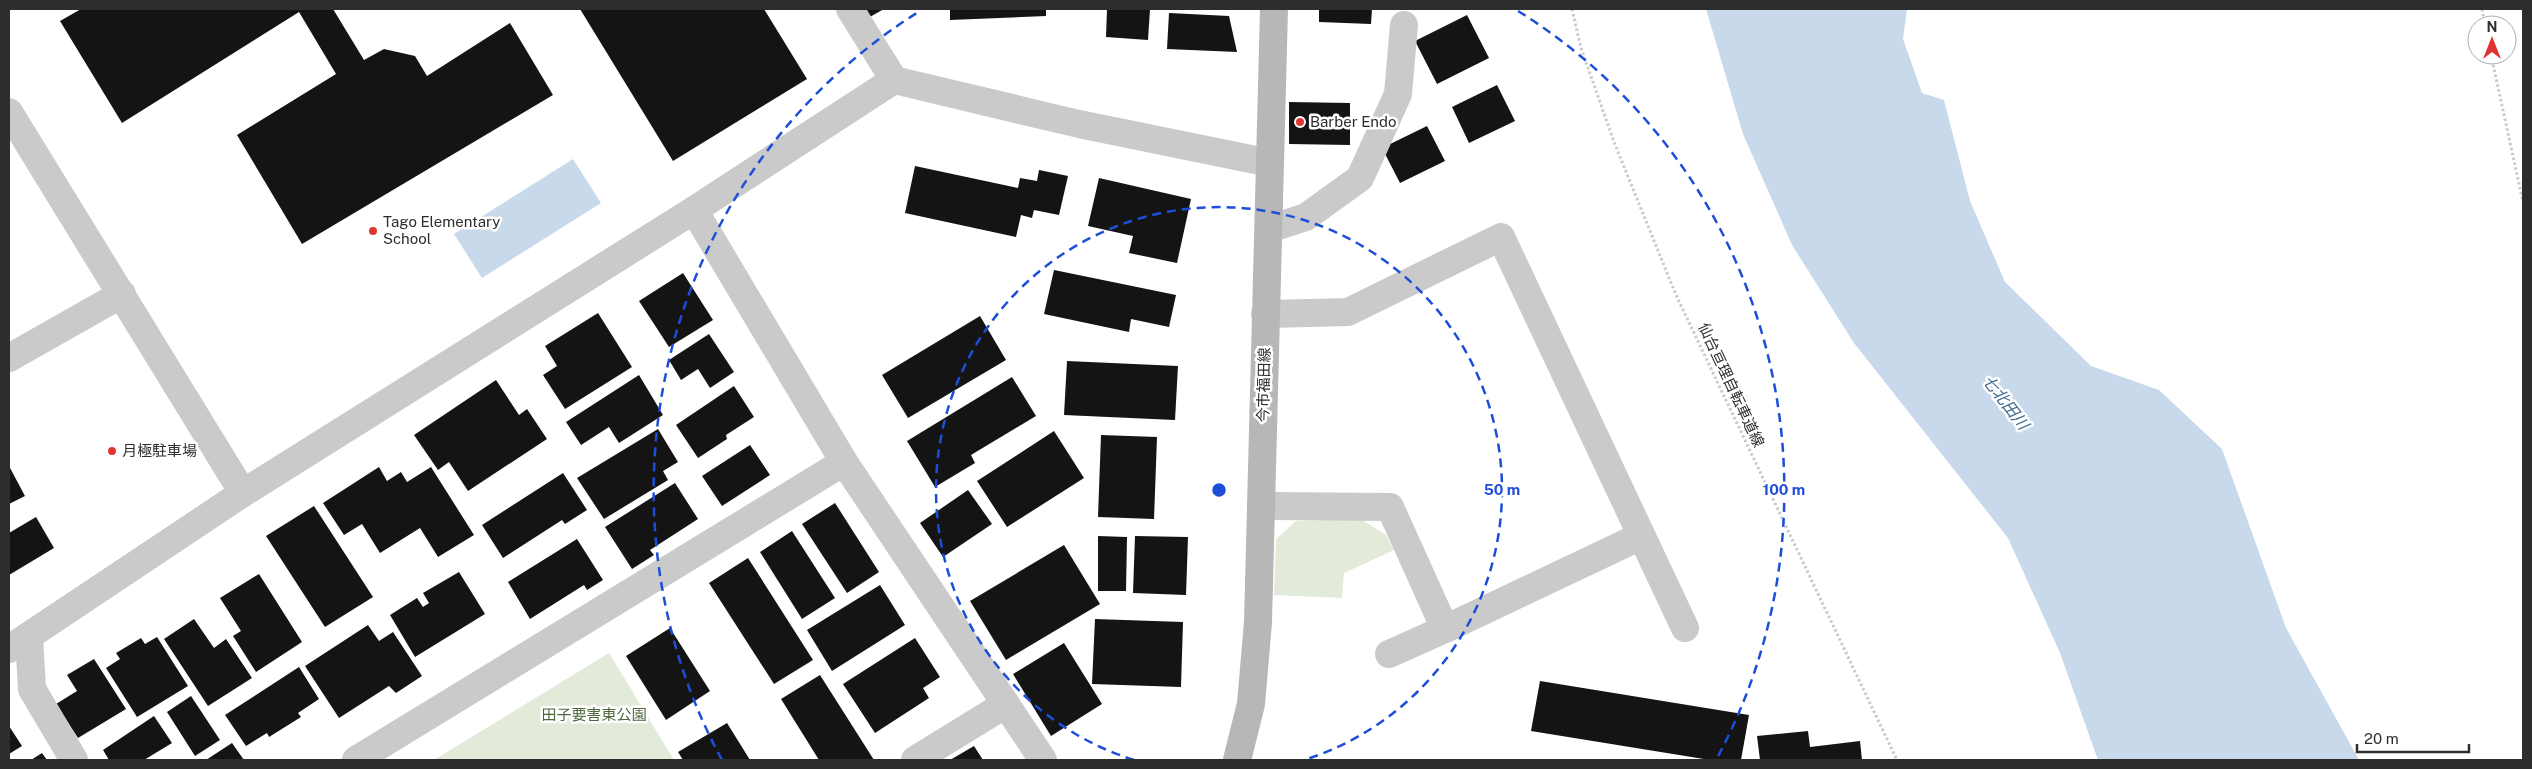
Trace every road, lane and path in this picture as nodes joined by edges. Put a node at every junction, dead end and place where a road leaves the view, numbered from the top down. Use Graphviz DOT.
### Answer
graph roads {
  1 [pos="850,9"];
  2 [pos="1274,9"];
  3 [pos="1572,9"];
  4 [pos="1404,25"];
  5 [pos="2492,65"];
  6 [pos="894,80"];
  7 [pos="9,112"];
  8 [pos="1270,163"];
  9 [pos="2523,202"];
  10 [pos="694,210"];
  11 [pos="1269,229"];
  12 [pos="122,294"];
  13 [pos="1265,314"];
  14 [pos="9,358"];
  15 [pos="844,462"];
  16 [pos="243,493"];
  17 [pos="1261,506"];
  18 [pos="1641,536"];
  19 [pos="1685,628"];
  20 [pos="1445,629"];
  21 [pos="19,643"];
  22 [pos="1389,654"];
  23 [pos="1006,704"];
  24 [pos="74,760"];
  25 [pos="356,760"];
  26 [pos="915,760"];
  27 [pos="1043,760"];
  28 [pos="1237,760"];
  29 [pos="1897,760"];
  1 -- 6 [label="street"];
  2 -- 8 [label="main road, 今市福田線"];
  3 -- 29 [label="path, 仙台亘理自転車道線"];
  4 -- 11 [label="street"];
  5 -- 9 [label="path"];
  6 -- 8 [label="street"];
  6 -- 10 [label="street"];
  7 -- 12 [label="street"];
  8 -- 11 [label="main road, 今市福田線"];
  10 -- 15 [label="street"];
  10 -- 16 [label="street"];
  11 -- 13 [label="main road, 今市福田線"];
  12 -- 14 [label="street"];
  12 -- 16 [label="street"];
  13 -- 17 [label="main road, 今市福田線"];
  13 -- 18 [label="street"];
  15 -- 23 [label="street"];
  15 -- 25 [label="street"];
  16 -- 21 [label="street"];
  17 -- 20 [label="street"];
  17 -- 28 [label="main road, 今市福田線"];
  18 -- 19 [label="street"];
  18 -- 20 [label="street"];
  20 -- 22 [label="street"];
  21 -- 24 [label="street"];
  23 -- 26 [label="street"];
  23 -- 27 [label="street"];
}
